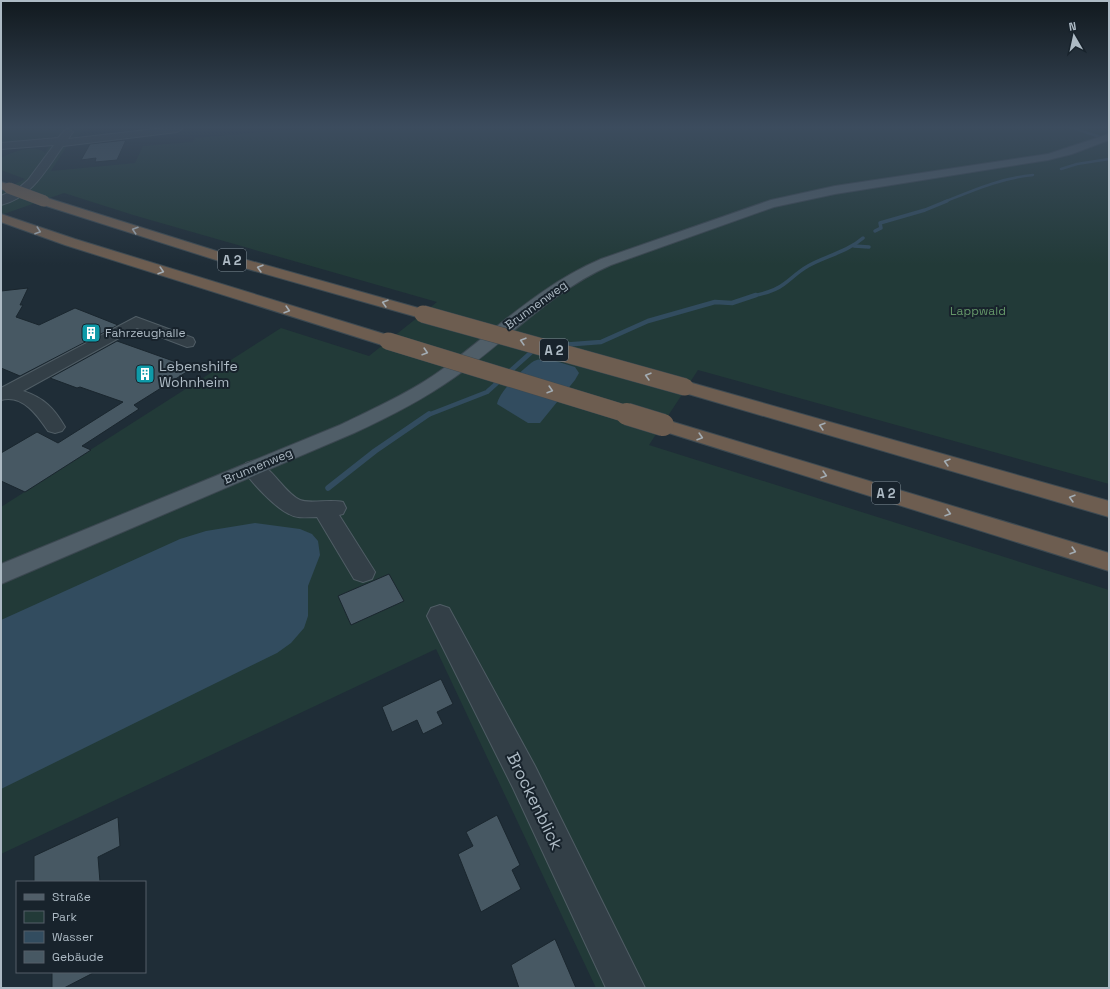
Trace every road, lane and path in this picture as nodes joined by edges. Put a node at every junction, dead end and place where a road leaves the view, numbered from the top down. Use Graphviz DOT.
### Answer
graph roads {
  1 [pos="37,173"];
  2 [pos="944,173"];
  3 [pos="4,185"];
  4 [pos="1,201"];
  5 [pos="1,218"];
  6 [pos="188,342"];
  7 [pos="4,393"];
  8 [pos="55,427"];
  9 [pos="253,468"];
  10 [pos="1109,509"];
  11 [pos="1109,562"];
  12 [pos="363,572"];
  13 [pos="1,574"];
  14 [pos="440,616"];
  15 [pos="626,988"];
  1 -- 4 [label="street"];
  2 -- 9 [label="main road, Brunnenweg"];
  10 -- 3 [label="highway, A 2, one-way, bridge"];
  5 -- 11 [label="highway, A 2, one-way, bridge"];
  6 -- 7 [label="street"];
  7 -- 8 [label="street"];
  9 -- 12 [label="street"];
  9 -- 13 [label="main road, Brunnenweg"];
  14 -- 15 [label="street, Brockenblick"];
}
